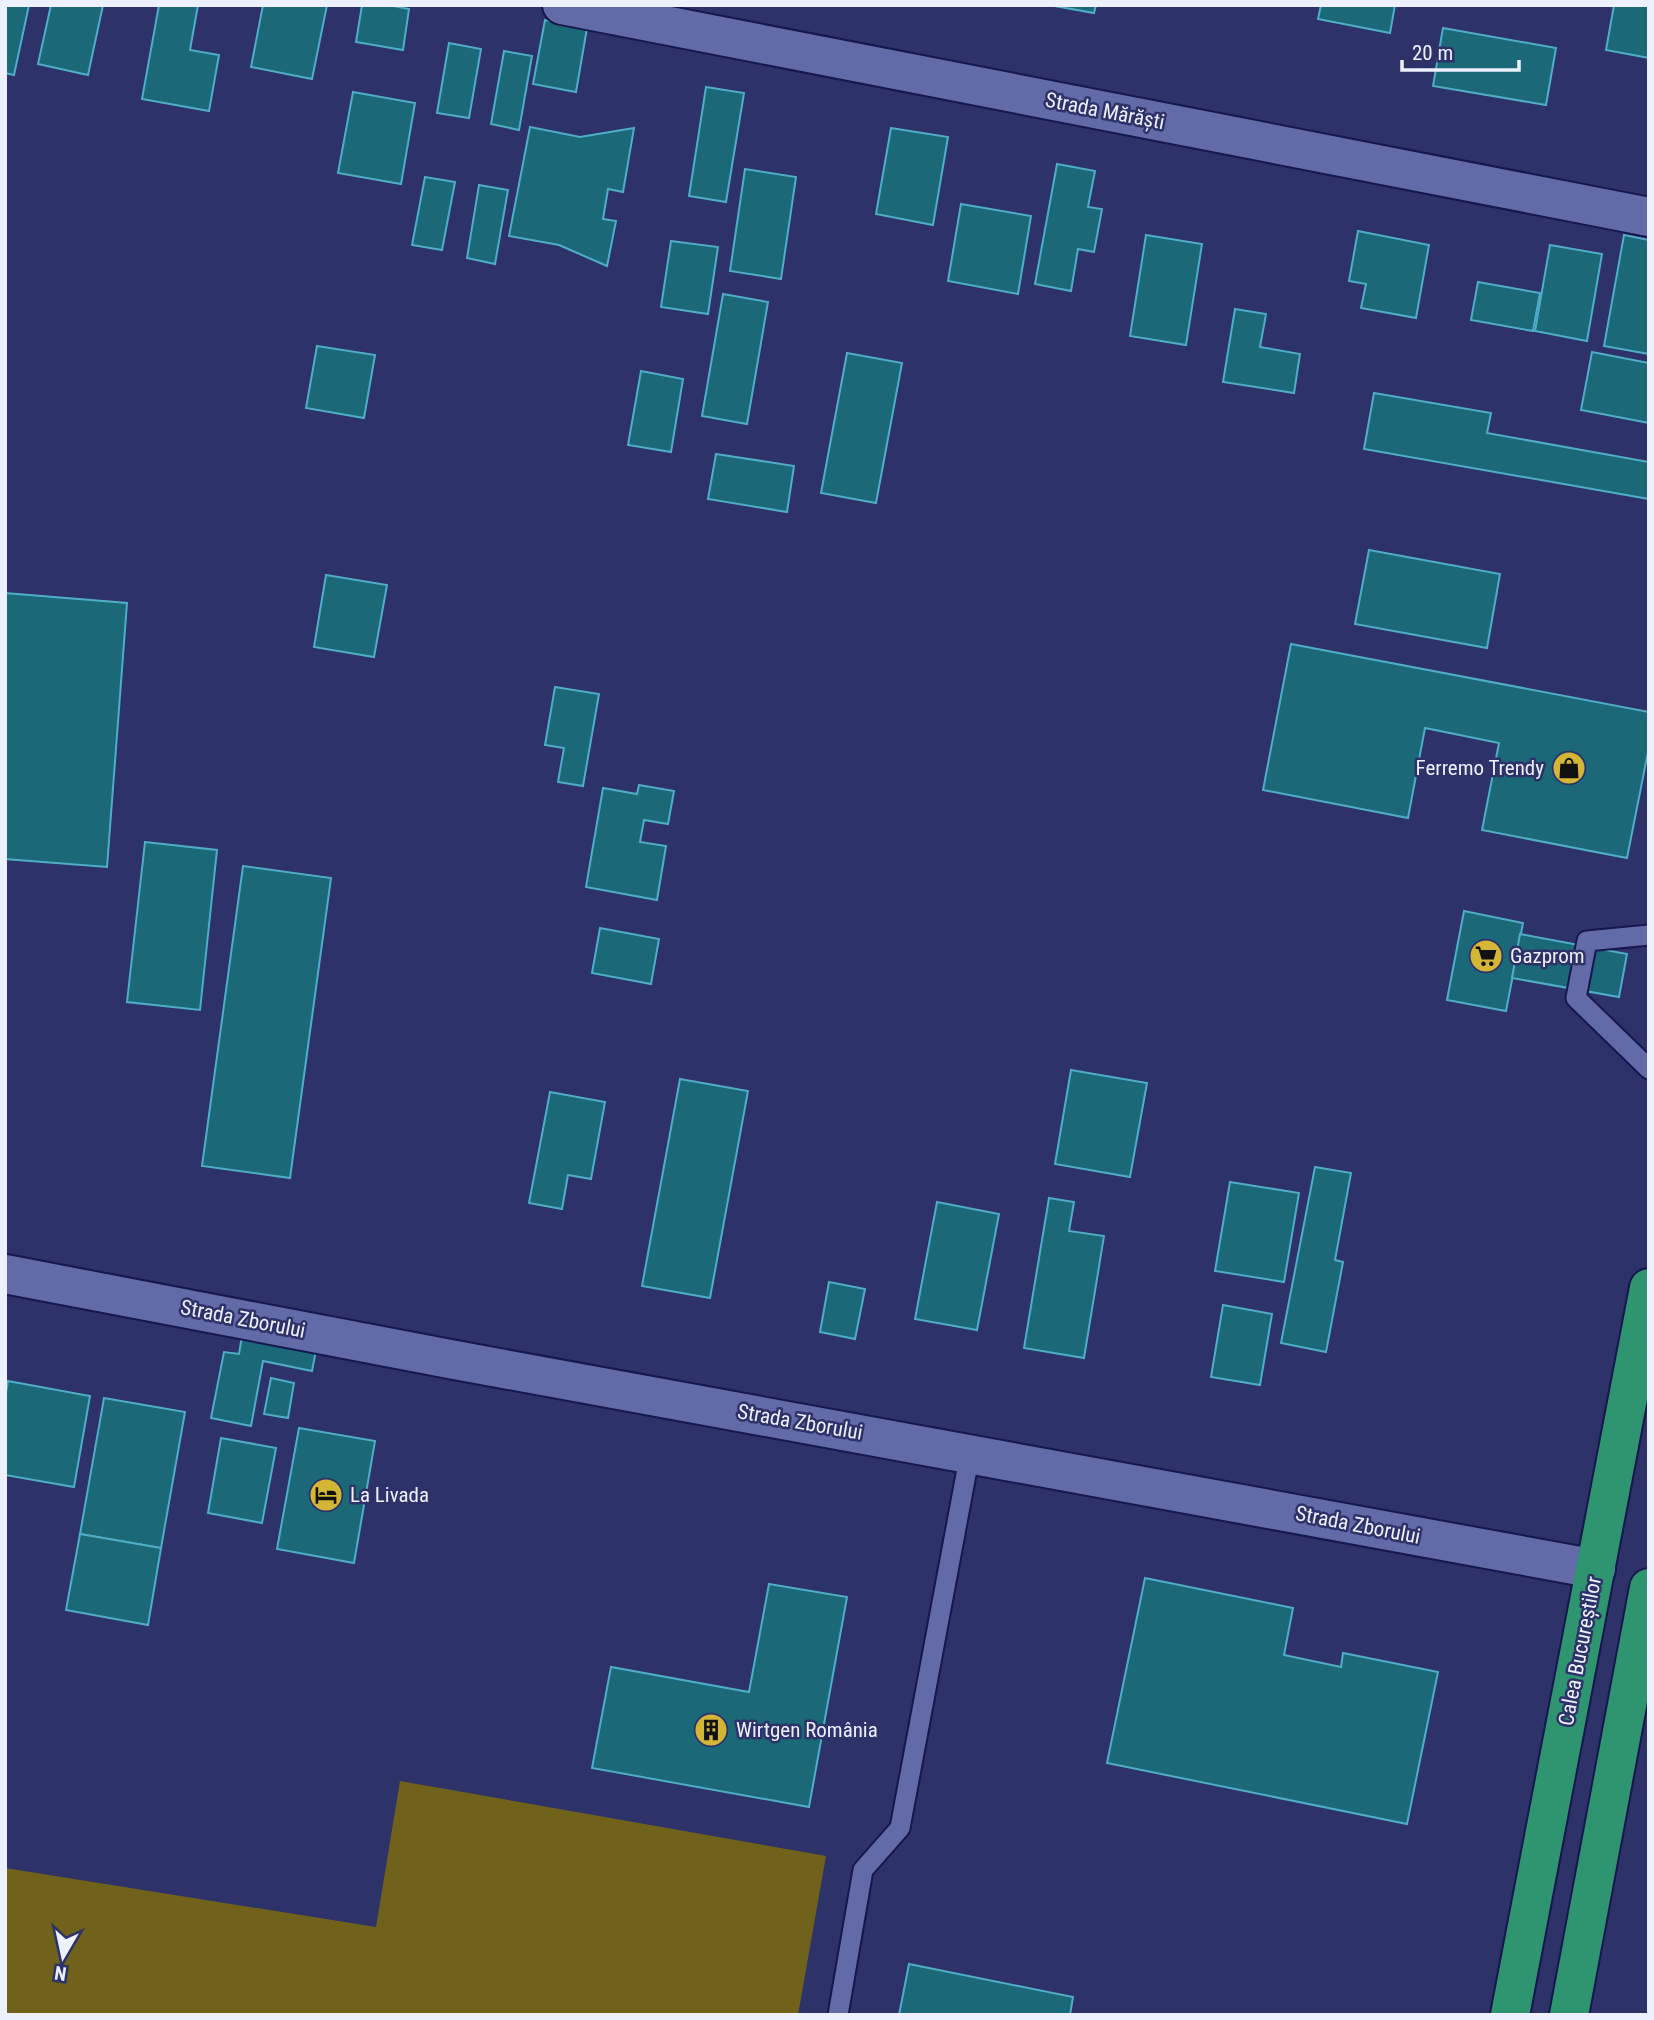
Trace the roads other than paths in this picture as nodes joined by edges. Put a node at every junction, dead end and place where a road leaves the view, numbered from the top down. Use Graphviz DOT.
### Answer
graph roads {
  1 [pos="562,5"];
  2 [pos="1649,217"];
  3 [pos="1649,935"];
  4 [pos="1649,1069"];
  5 [pos="5,1274"];
  6 [pos="1649,1288"];
  7 [pos="970,1453"];
  8 [pos="1596,1569"];
  9 [pos="1649,1588"];
  10 [pos="838,2015"];
  11 [pos="1510,2015"];
  12 [pos="1569,2015"];
  1 -- 2 [label="street, Strada Mărăști"];
  3 -- 4 [label="lane"];
  5 -- 7 [label="street, Strada Zborului"];
  6 -- 8 [label="highway, Calea Bucureștilor"];
  7 -- 8 [label="street, Strada Zborului"];
  7 -- 10 [label="lane"];
  8 -- 11 [label="highway, Calea Bucureștilor"];
  9 -- 12 [label="highway"];
}
